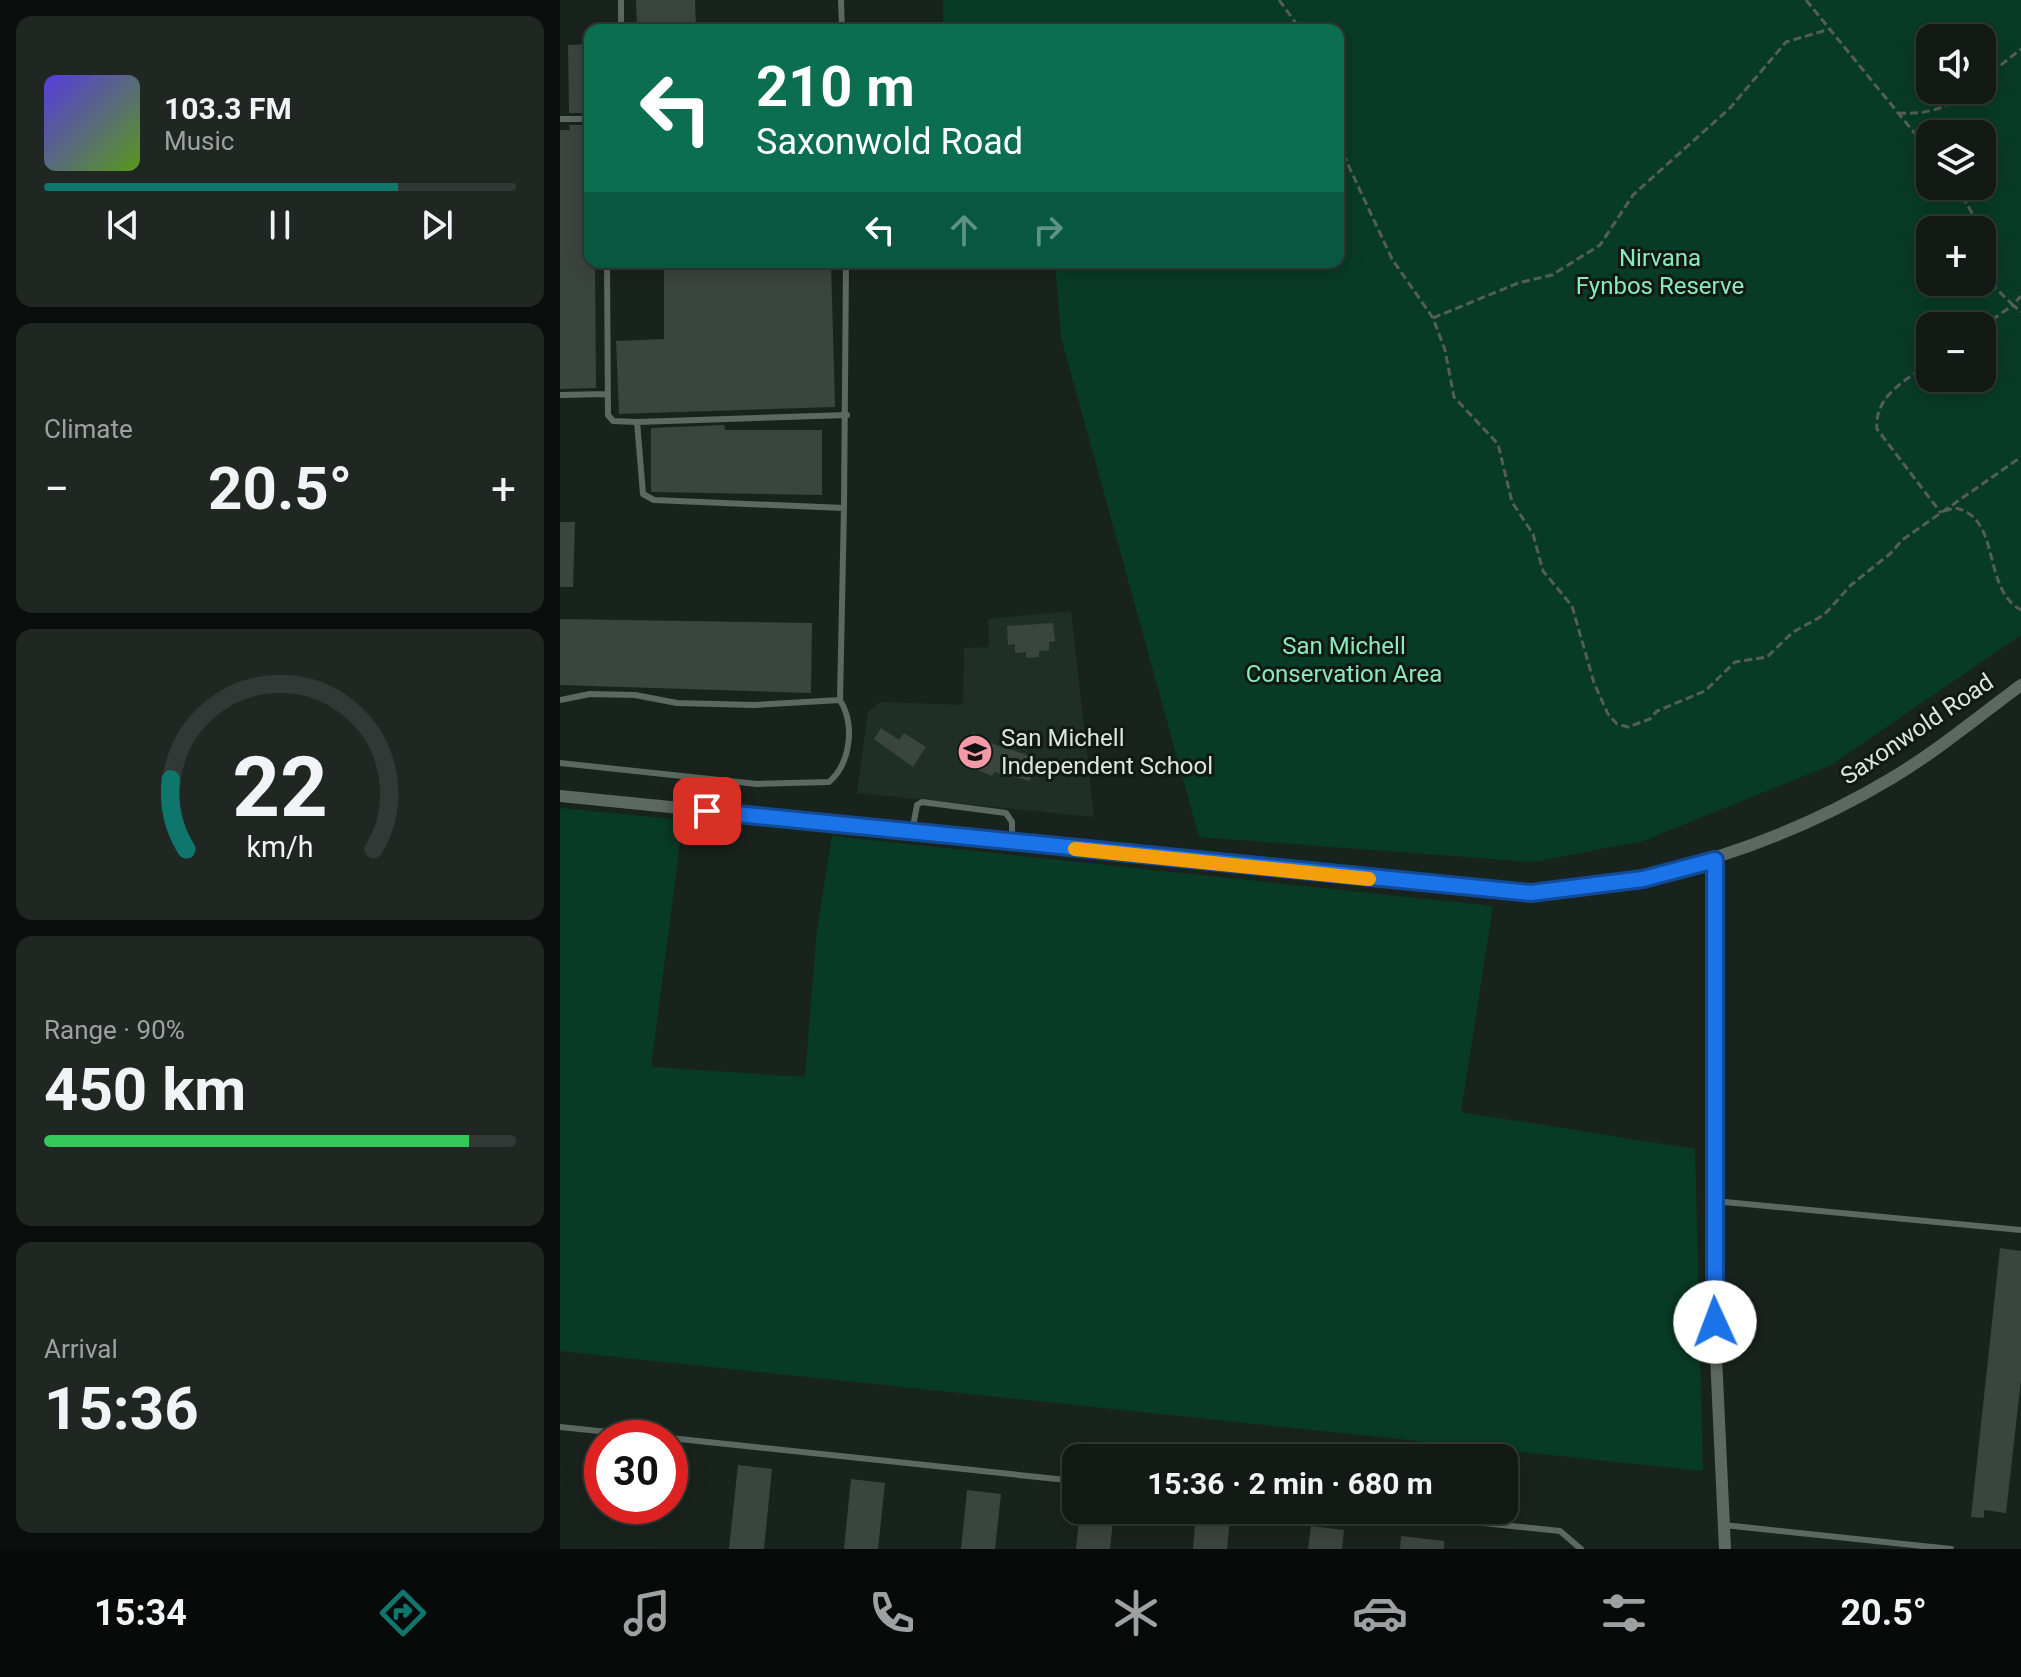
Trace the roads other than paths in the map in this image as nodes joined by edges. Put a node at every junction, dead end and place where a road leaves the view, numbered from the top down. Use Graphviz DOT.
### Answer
graph roads {
  1 [pos="621,0"];
  2 [pos="841,0"];
  3 [pos="621,24"];
  4 [pos="842,24"];
  5 [pos="560,119"];
  6 [pos="584,119"];
  7 [pos="607,268"];
  8 [pos="846,268"];
  9 [pos="607,394"];
  10 [pos="560,395"];
  11 [pos="847,415"];
  12 [pos="637,422"];
  13 [pos="844,508"];
  14 [pos="2021,685"];
  15 [pos="560,700"];
  16 [pos="840,700"];
  17 [pos="560,763"];
  18 [pos="560,796"];
  19 [pos="912,832"];
  20 [pos="1012,843"];
  21 [pos="1715,860"];
  22 [pos="1713,1200"];
  23 [pos="2021,1230"];
  24 [pos="560,1427"];
  25 [pos="584,1429"];
  26 [pos="688,1440"];
  27 [pos="1062,1480"];
  28 [pos="1492,1524"];
  29 [pos="1724,1525"];
  30 [pos="1581,1549"];
  31 [pos="1725,1549"];
  32 [pos="1951,1549"];
  1 -- 3 [label="lane"];
  2 -- 4 [label="lane"];
  5 -- 6 [label="lane"];
  7 -- 9 [label="lane"];
  8 -- 11 [label="lane"];
  9 -- 10 [label="lane"];
  9 -- 12 [label="lane"];
  11 -- 12 [label="lane"];
  11 -- 13 [label="lane"];
  12 -- 13 [label="lane"];
  13 -- 16 [label="lane"];
  14 -- 21 [label="street, Saxonwold Road"];
  15 -- 16 [label="lane"];
  16 -- 17 [label="lane"];
  18 -- 19 [label="street, Saxonwold Road"];
  19 -- 20 [label="street, Saxonwold Road"];
  19 -- 20 [label="lane"];
  20 -- 21 [label="street, Saxonwold Road"];
  21 -- 22 [label="street"];
  22 -- 23 [label="lane"];
  22 -- 29 [label="street"];
  24 -- 25 [label="lane"];
  26 -- 27 [label="lane"];
  28 -- 30 [label="lane"];
  29 -- 31 [label="street"];
  29 -- 32 [label="lane"];
}
